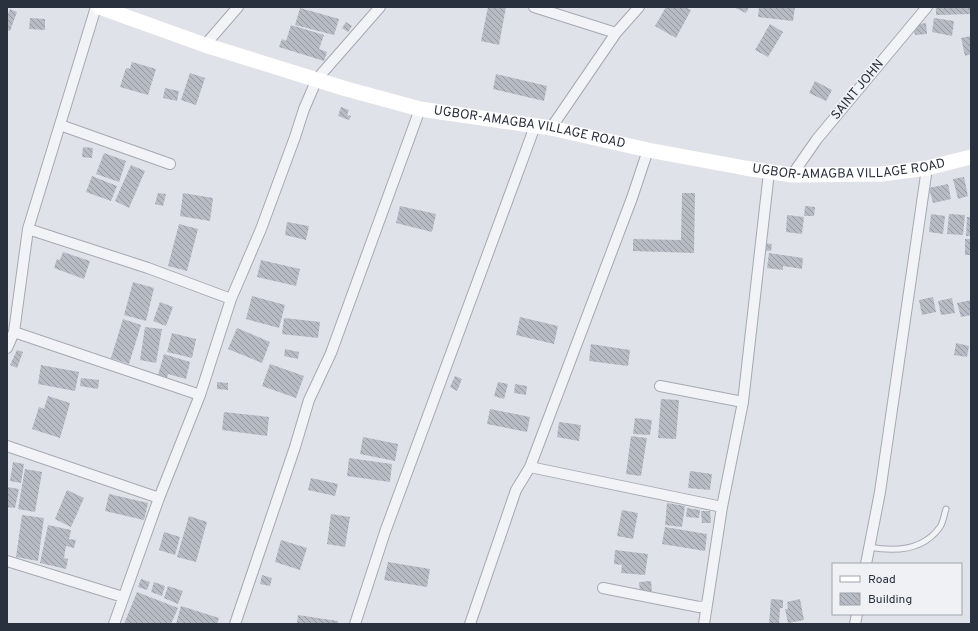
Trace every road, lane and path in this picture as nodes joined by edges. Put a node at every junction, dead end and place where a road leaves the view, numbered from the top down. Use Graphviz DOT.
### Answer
graph roads {
  1 [pos="97,7"];
  2 [pos="238,7"];
  3 [pos="380,7"];
  4 [pos="534,7"];
  5 [pos="640,7"];
  6 [pos="926,7"];
  7 [pos="616,33"];
  8 [pos="204,45"];
  9 [pos="317,79"];
  10 [pos="420,109"];
  11 [pos="60,125"];
  12 [pos="535,126"];
  13 [pos="550,128"];
  14 [pos="648,150"];
  15 [pos="971,157"];
  16 [pos="170,164"];
  17 [pos="927,168"];
  18 [pos="769,172"];
  19 [pos="792,175"];
  20 [pos="28,229"];
  21 [pos="231,299"];
  22 [pos="14,332"];
  23 [pos="7,348"];
  24 [pos="660,386"];
  25 [pos="200,395"];
  26 [pos="743,402"];
  27 [pos="7,446"];
  28 [pos="530,467"];
  29 [pos="159,498"];
  30 [pos="722,507"];
  31 [pos="946,509"];
  32 [pos="869,547"];
  33 [pos="7,561"];
  34 [pos="866,563"];
  35 [pos="603,588"];
  36 [pos="123,597"];
  37 [pos="706,606"];
  38 [pos="114,624"];
  39 [pos="235,624"];
  40 [pos="355,624"];
  41 [pos="470,624"];
  42 [pos="704,624"];
  1 -- 8 [label="street, UGBOR-AMAGBA VILLAGE ROAD"];
  1 -- 11 [label="street"];
  2 -- 8 [label="street"];
  3 -- 9 [label="street"];
  4 -- 7 [label="street"];
  5 -- 7 [label="street"];
  6 -- 19 [label="street, SAINT JOHN"];
  7 -- 13 [label="street"];
  8 -- 9 [label="street, UGBOR-AMAGBA VILLAGE ROAD"];
  9 -- 10 [label="street, UGBOR-AMAGBA VILLAGE ROAD"];
  9 -- 21 [label="street"];
  10 -- 12 [label="street, UGBOR-AMAGBA VILLAGE ROAD"];
  10 -- 39 [label="street"];
  11 -- 16 [label="street"];
  11 -- 20 [label="street"];
  12 -- 13 [label="street, UGBOR-AMAGBA VILLAGE ROAD"];
  12 -- 40 [label="street"];
  13 -- 14 [label="street, UGBOR-AMAGBA VILLAGE ROAD"];
  14 -- 18 [label="street, UGBOR-AMAGBA VILLAGE ROAD"];
  14 -- 28 [label="street"];
  15 -- 17 [label="street, UGBOR-AMAGBA VILLAGE ROAD"];
  17 -- 19 [label="street, UGBOR-AMAGBA VILLAGE ROAD"];
  17 -- 32 [label="street"];
  18 -- 19 [label="street, UGBOR-AMAGBA VILLAGE ROAD"];
  18 -- 26 [label="street"];
  20 -- 21 [label="street"];
  20 -- 22 [label="street"];
  21 -- 25 [label="street"];
  22 -- 23 [label="street"];
  22 -- 25 [label="street"];
  24 -- 26 [label="street"];
  25 -- 29 [label="street"];
  26 -- 30 [label="street"];
  27 -- 29 [label="street"];
  28 -- 30 [label="street"];
  28 -- 41 [label="street"];
  29 -- 36 [label="street"];
  30 -- 37 [label="street"];
  31 -- 32 [label="lane"];
  32 -- 34 [label="street"];
  33 -- 36 [label="street"];
  35 -- 37 [label="street"];
  36 -- 38 [label="street"];
  37 -- 42 [label="street"];
}
